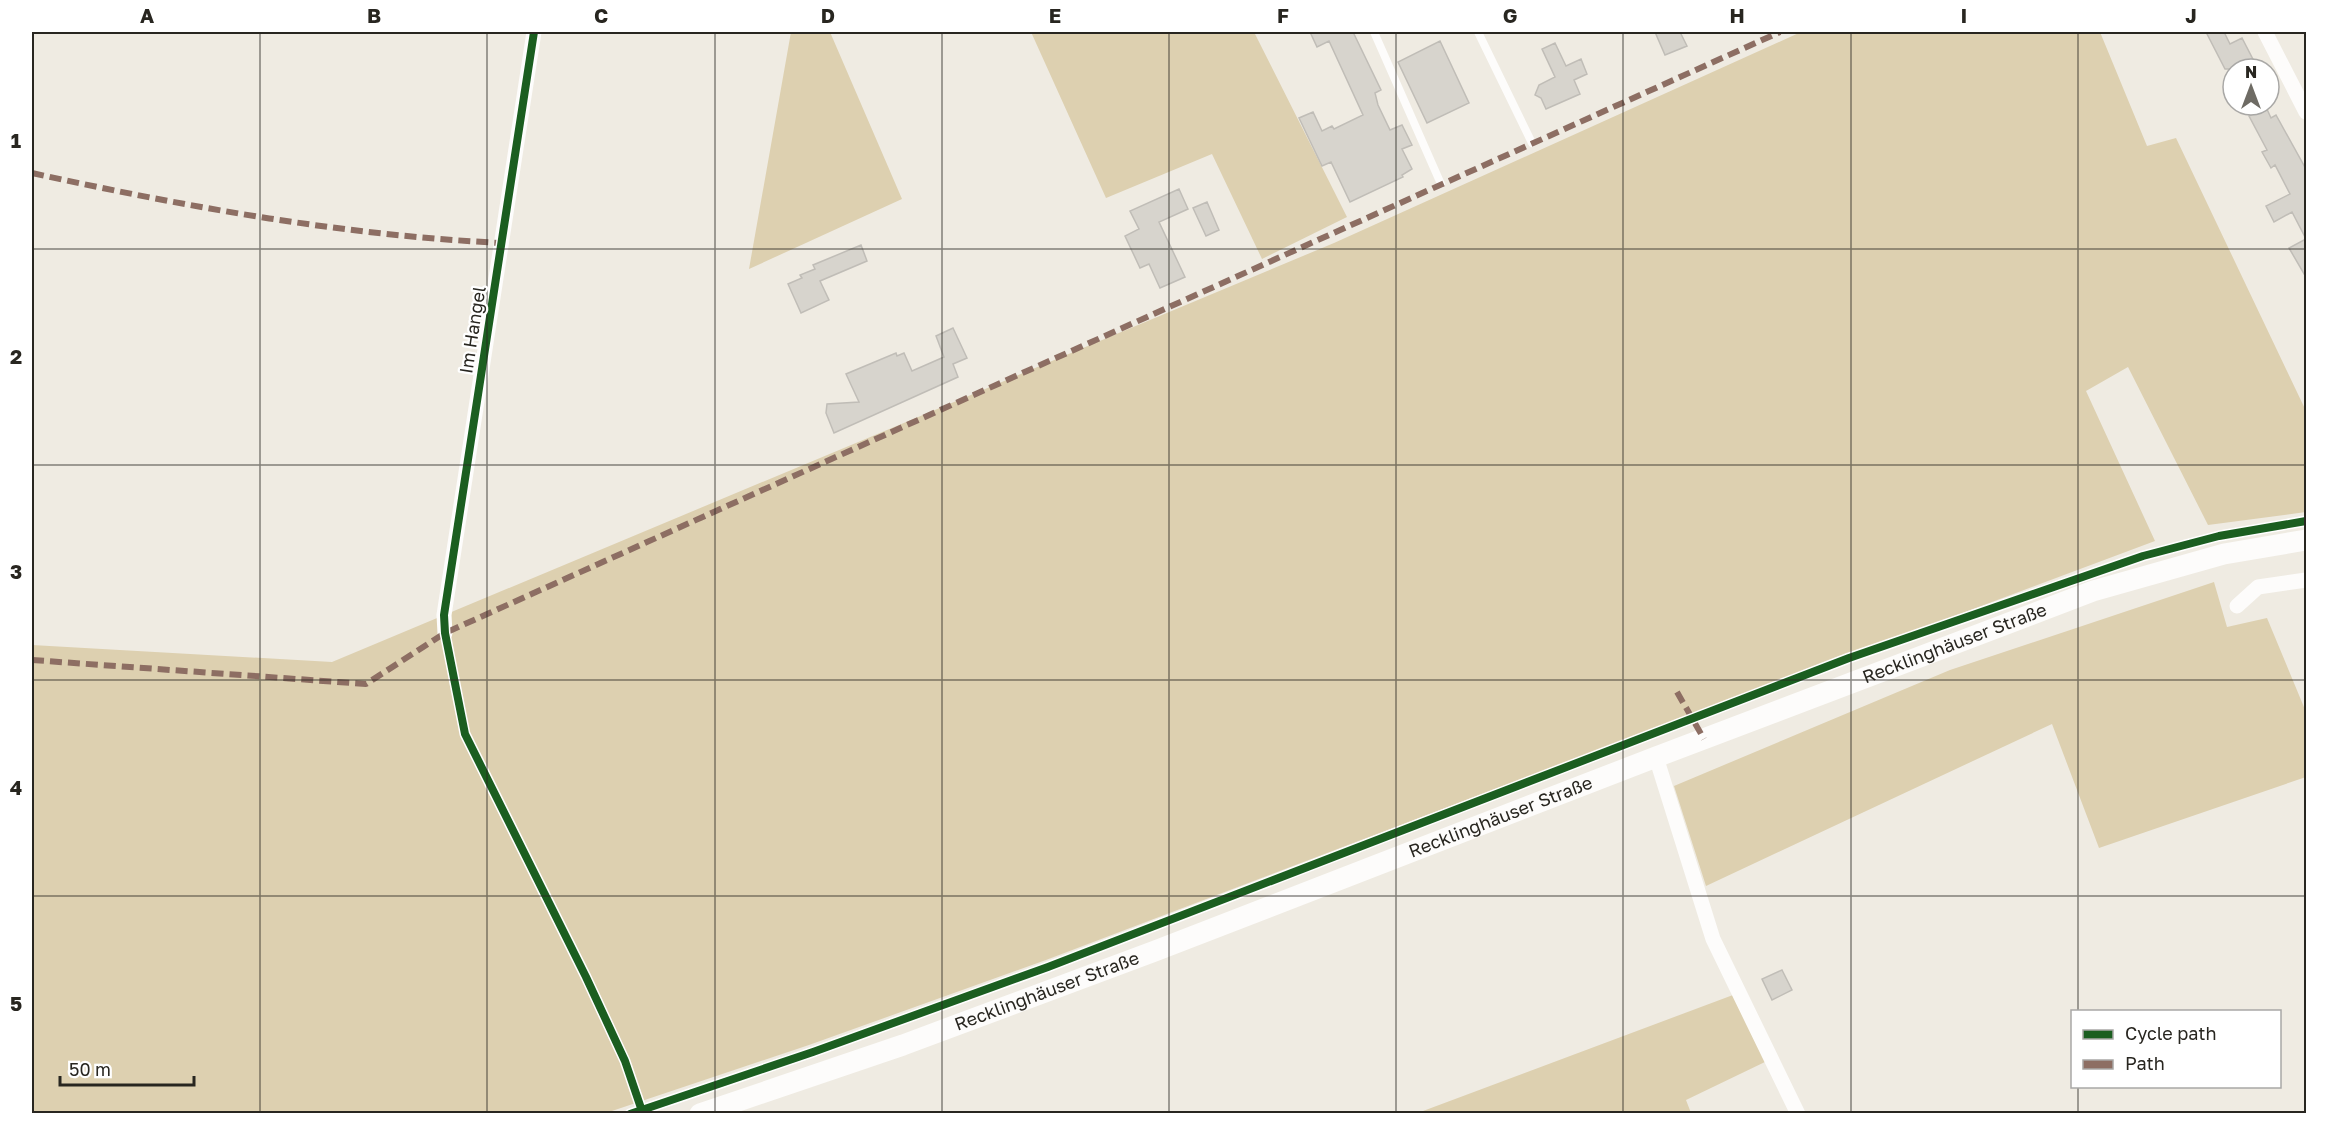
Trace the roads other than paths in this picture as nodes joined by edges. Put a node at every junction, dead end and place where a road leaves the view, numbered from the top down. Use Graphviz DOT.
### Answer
graph roads {
  1 [pos="534,32"];
  2 [pos="1374,32"];
  3 [pos="1478,32"];
  4 [pos="2265,32"];
  5 [pos="2307,112"];
  6 [pos="1532,143"];
  7 [pos="1441,184"];
  8 [pos="2307,540"];
  9 [pos="2307,580"];
  10 [pos="2237,606"];
  11 [pos="445,633"];
  12 [pos="1656,757"];
  13 [pos="700,1113"];
  14 [pos="1798,1113"];
  1 -- 11 [label="street, Im Hangel"];
  2 -- 7 [label="lane"];
  3 -- 6 [label="lane"];
  4 -- 5 [label="street"];
  8 -- 12 [label="main road, Recklinghäuser Straße"];
  9 -- 10 [label="street"];
  12 -- 13 [label="main road, Recklinghäuser Straße"];
  12 -- 14 [label="street"];
}
